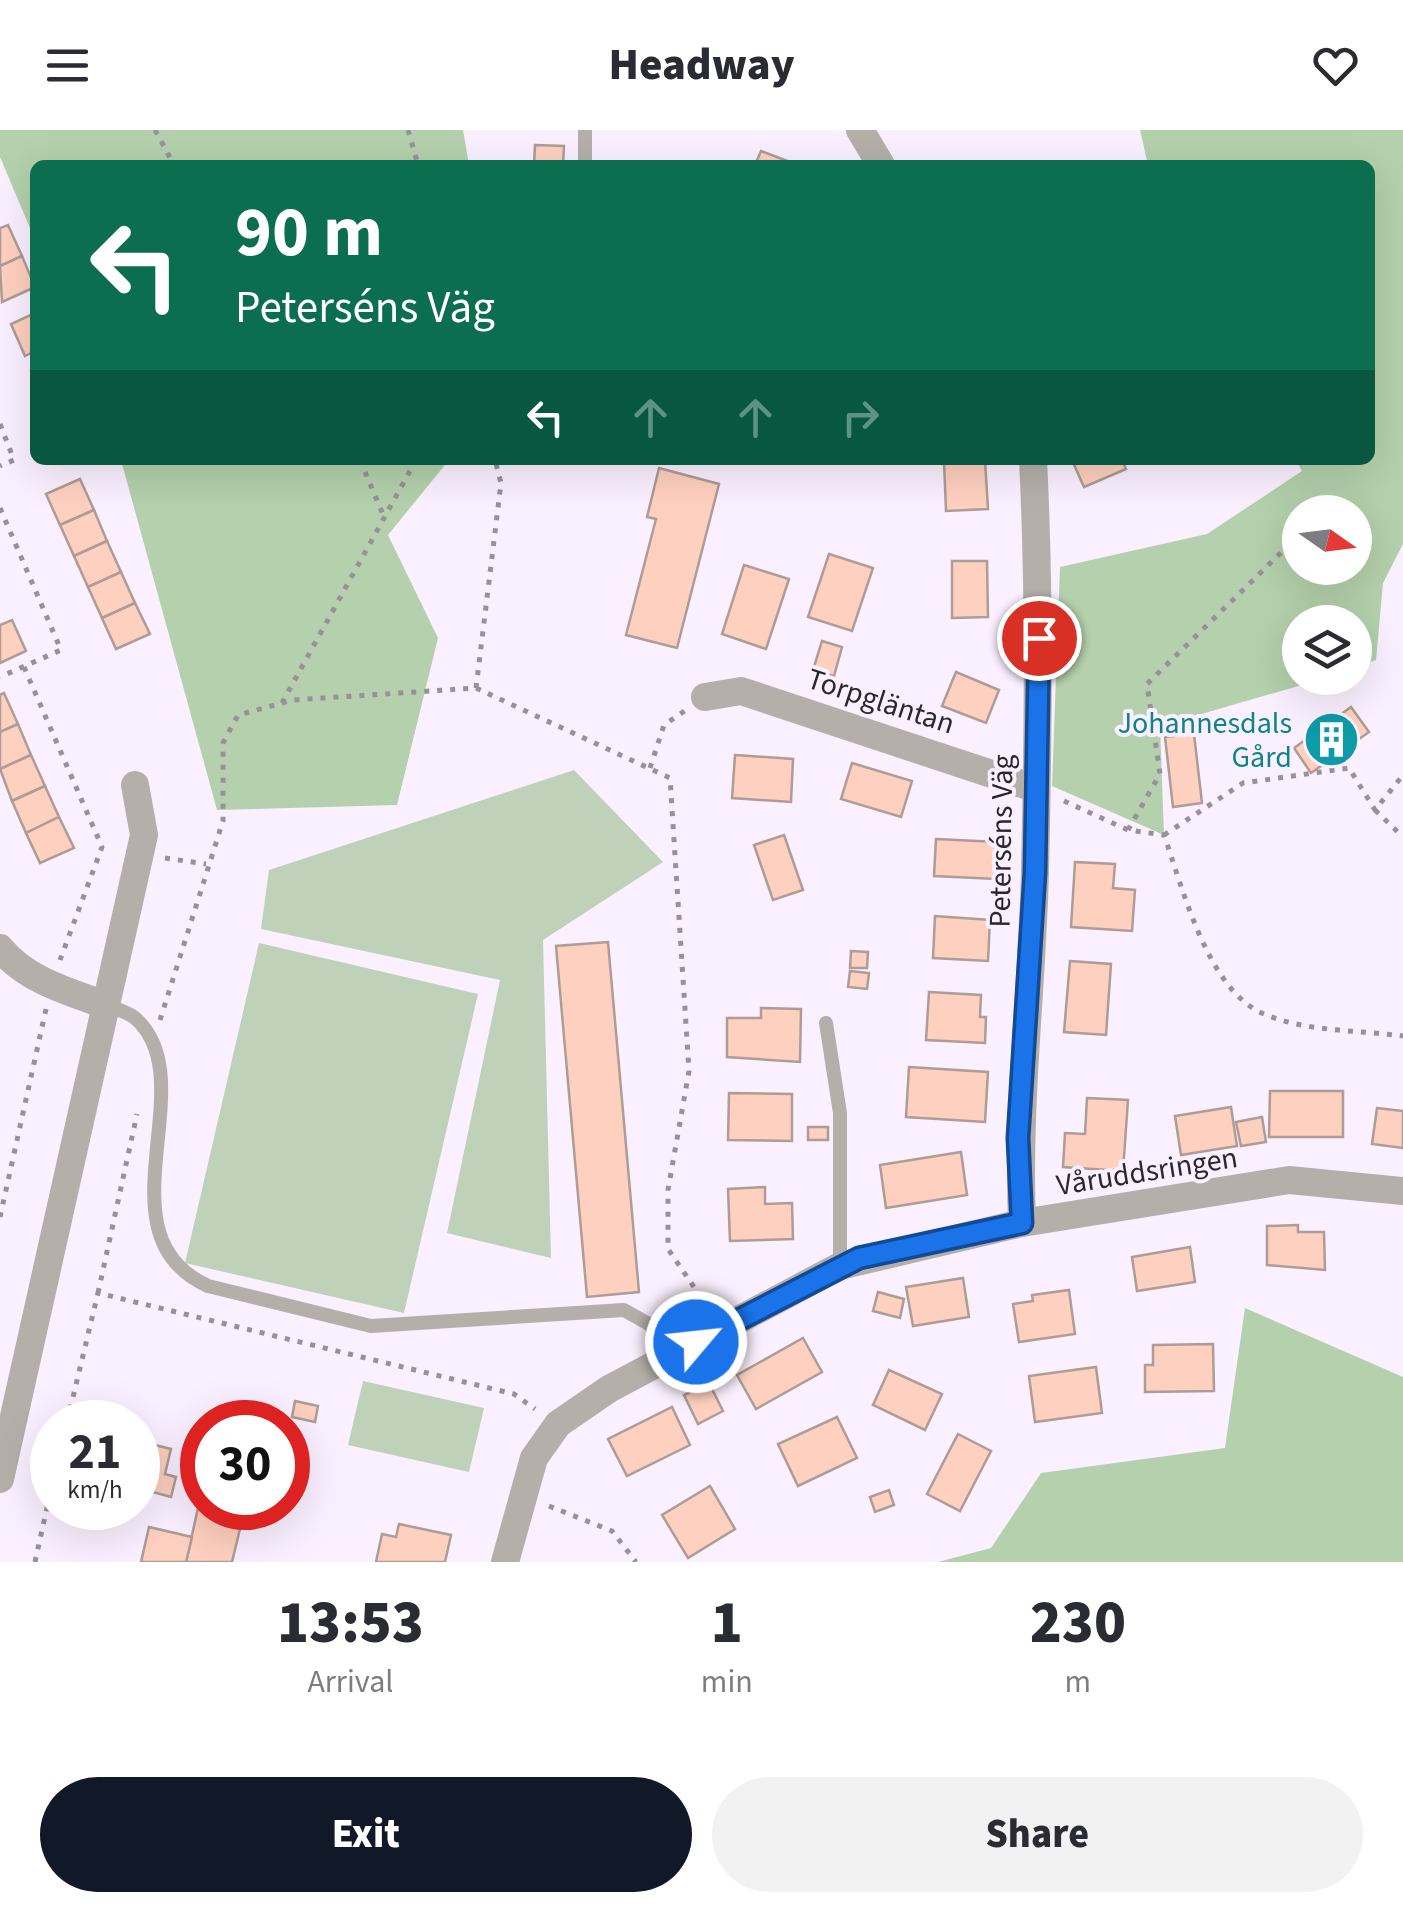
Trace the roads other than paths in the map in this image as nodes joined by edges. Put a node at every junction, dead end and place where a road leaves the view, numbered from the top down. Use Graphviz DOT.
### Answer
graph roads {
  1 [pos="585,130"];
  2 [pos="860,130"];
  3 [pos="585,160"];
  4 [pos="878,160"];
  5 [pos="1033,465"];
  6 [pos="705,698"];
  7 [pos="135,784"];
  8 [pos="1034,788"];
  9 [pos="0,948"];
  10 [pos="106,1005"];
  11 [pos="826,1023"];
  12 [pos="1403,1190"];
  13 [pos="1022,1223"];
  14 [pos="840,1266"];
  15 [pos="673,1354"];
  16 [pos="1,1468"];
  17 [pos="505,1562"];
  1 -- 3 [label="lane"];
  2 -- 4 [label="street"];
  5 -- 8 [label="street, Peterséns Väg"];
  6 -- 8 [label="street, Torpgläntan"];
  7 -- 10 [label="street"];
  8 -- 13 [label="street, Peterséns Väg"];
  9 -- 10 [label="street"];
  10 -- 15 [label="lane"];
  10 -- 16 [label="street"];
  11 -- 14 [label="lane"];
  12 -- 13 [label="street, Våruddsringen"];
  13 -- 14 [label="street, Våruddsringen"];
  14 -- 15 [label="street, Våruddsringen"];
  15 -- 17 [label="street, Våruddsringen"];
}
